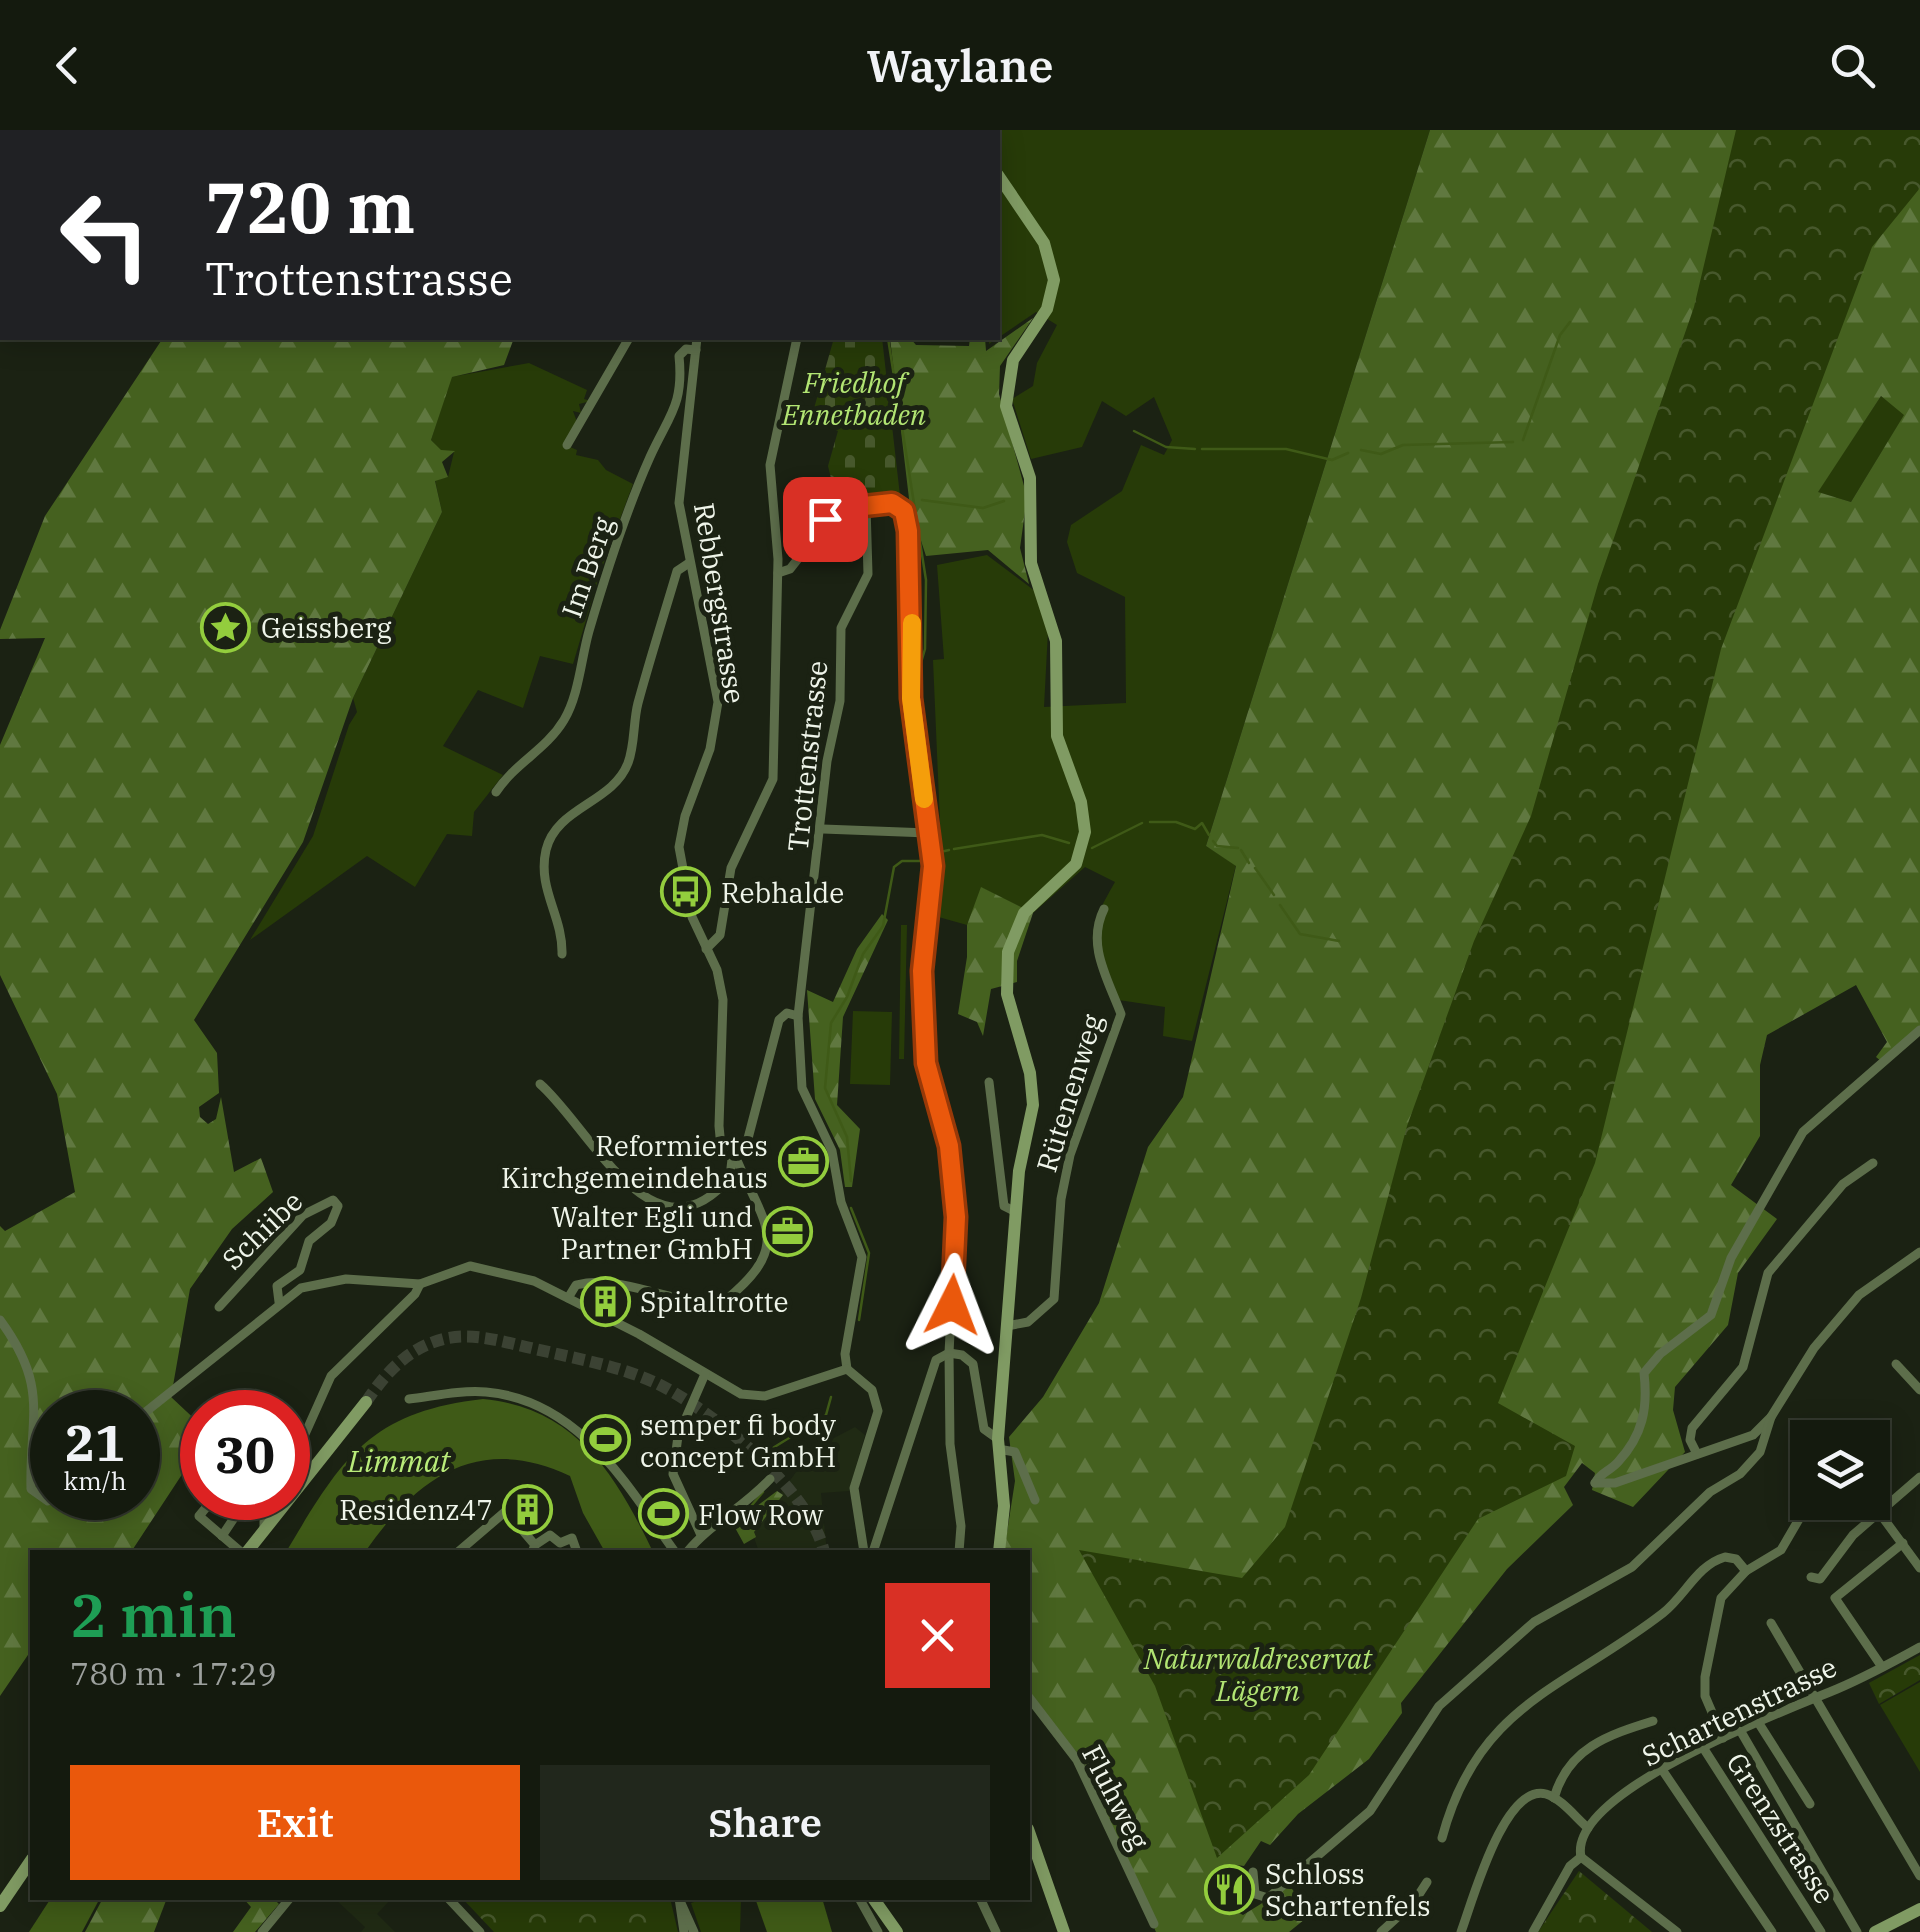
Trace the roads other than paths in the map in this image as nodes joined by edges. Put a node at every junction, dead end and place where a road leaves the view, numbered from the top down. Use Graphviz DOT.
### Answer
graph roads {
  1 [pos="1000,178"];
  2 [pos="629,340"];
  3 [pos="697,340"];
  4 [pos="797,340"];
  5 [pos="696,350"];
  6 [pos="567,444"];
  7 [pos="866,506"];
  8 [pos="689,563"];
  9 [pos="778,573"];
  10 [pos="496,792"];
  11 [pos="823,829"];
  12 [pos="928,833"];
  13 [pos="1104,910"];
  14 [pos="706,949"];
  15 [pos="562,954"];
  16 [pos="798,1016"];
  17 [pos="1920,1030"];
  18 [pos="990,1082"];
  19 [pos="540,1084"];
  20 [pos="734,1158"];
  21 [pos="1874,1163"];
  22 [pos="1016,1212"];
  23 [pos="1920,1252"];
  24 [pos="420,1284"];
  25 [pos="568,1298"];
  26 [pos="279,1302"];
  27 [pos="219,1307"];
  28 [pos="0,1320"];
  29 [pos="1007,1326"];
  30 [pos="949,1353"];
  31 [pos="1896,1364"];
  32 [pos="847,1370"];
  33 [pos="705,1374"];
  34 [pos="34,1390"];
  35 [pos="1920,1390"];
  36 [pos="409,1399"];
  37 [pos="160,1400"];
  38 [pos="364,1404"];
  39 [pos="1771,1418"];
  40 [pos="310,1422"];
  41 [pos="998,1444"];
  42 [pos="1697,1454"];
  43 [pos="1920,1478"];
  44 [pos="770,1480"];
  45 [pos="1035,1500"];
  46 [pos="1890,1506"];
  47 [pos="204,1520"];
  48 [pos="233,1520"];
  49 [pos="264,1520"];
  50 [pos="1798,1520"];
  51 [pos="1874,1520"];
  52 [pos="1885,1520"];
  53 [pos="264,1530"];
  54 [pos="702,1535"];
  55 [pos="222,1536"];
  56 [pos="1903,1542"];
  57 [pos="534,1549"];
  58 [pos="241,1550"];
  59 [pos="246,1550"];
  60 [pos="460,1550"];
  61 [pos="576,1550"];
  62 [pos="673,1550"];
  63 [pos="689,1550"];
  64 [pos="864,1550"];
  65 [pos="874,1550"];
  66 [pos="959,1550"];
  67 [pos="999,1550"];
  68 [pos="1920,1568"];
  69 [pos="1746,1571"];
  70 [pos="1812,1578"];
  71 [pos="1771,1623"];
  72 [pos="1920,1647"];
  73 [pos="1882,1667"];
  74 [pos="1813,1698"];
  75 [pos="1030,1699"];
  76 [pos="1654,1721"];
  77 [pos="1758,1722"];
  78 [pos="1740,1730"];
  79 [pos="1724,1738"];
  80 [pos="1704,1749"];
  81 [pos="1663,1771"];
  82 [pos="1554,1798"];
  83 [pos="1810,1804"];
  84 [pos="1588,1828"];
  85 [pos="1030,1835"];
  86 [pos="1442,1838"];
  87 [pos="1581,1858"];
  88 [pos="30,1862"];
  89 [pos="1253,1872"];
  90 [pos="1920,1876"];
  91 [pos="1427,1882"];
  92 [pos="288,1900"];
  93 [pos="450,1900"];
  94 [pos="680,1900"];
  95 [pos="860,1900"];
  96 [pos="873,1900"];
  97 [pos="981,1900"];
  98 [pos="0,1906"];
  99 [pos="1918,1914"];
  100 [pos="1154,1924"];
  101 [pos="262,1932"];
  102 [pos="480,1932"];
  103 [pos="684,1932"];
  104 [pos="694,1932"];
  105 [pos="878,1932"];
  106 [pos="897,1932"];
  107 [pos="996,1932"];
  108 [pos="1064,1932"];
  109 [pos="1381,1932"];
  110 [pos="1461,1932"];
  111 [pos="1533,1932"];
  112 [pos="1678,1932"];
  113 [pos="1772,1932"];
  114 [pos="1821,1932"];
  115 [pos="1857,1932"];
  116 [pos="1875,1932"];
  1 -- 22 [label="main road"];
  2 -- 6 [label="street"];
  3 -- 5 [label="street, Rebbergstrasse"];
  4 -- 9 [label="street"];
  5 -- 8 [label="street, Rebbergstrasse"];
  5 -- 10 [label="street, Im Berg"];
  7 -- 9 [label="street"];
  7 -- 11 [label="street, Trottenstrasse"];
  7 -- 12 [label="street"];
  8 -- 14 [label="street, Rebbergstrasse"];
  8 -- 15 [label="street"];
  9 -- 14 [label="street"];
  11 -- 12 [label="street"];
  11 -- 16 [label="street, Trottenstrasse"];
  12 -- 30 [label="street"];
  13 -- 29 [label="street, Rütenenweg"];
  14 -- 20 [label="street, Rebbergstrasse"];
  16 -- 20 [label="street"];
  16 -- 32 [label="street, Trottenstrasse"];
  17 -- 42 [label="street"];
  18 -- 22 [label="street"];
  19 -- 20 [label="street"];
  20 -- 25 [label="street, Rebbergstrasse"];
  21 -- 42 [label="street"];
  22 -- 29 [label="main road"];
  23 -- 39 [label="street"];
  24 -- 25 [label="street"];
  24 -- 26 [label="street"];
  24 -- 40 [label="street"];
  25 -- 33 [label="street"];
  26 -- 27 [label="street, Schiibe"];
  26 -- 37 [label="street"];
  28 -- 34 [label="street"];
  29 -- 41 [label="main road"];
  30 -- 41 [label="street"];
  30 -- 65 [label="street"];
  30 -- 66 [label="street"];
  31 -- 35 [label="street"];
  32 -- 33 [label="street"];
  32 -- 64 [label="street"];
  33 -- 54 [label="street"];
  36 -- 62 [label="street"];
  38 -- 53 [label="main road"];
  39 -- 42 [label="street"];
  39 -- 89 [label="street"];
  41 -- 45 [label="street"];
  41 -- 67 [label="main road"];
  43 -- 46 [label="street"];
  44 -- 54 [label="street"];
  47 -- 55 [label="street"];
  48 -- 55 [label="street"];
  49 -- 53 [label="street"];
  50 -- 69 [label="street"];
  51 -- 70 [label="street"];
  52 -- 56 [label="street"];
  53 -- 59 [label="main road"];
  54 -- 63 [label="street"];
  55 -- 58 [label="street"];
  56 -- 68 [label="street"];
  56 -- 73 [label="street"];
  57 -- 60 [label="street"];
  57 -- 61 [label="street"];
  69 -- 79 [label="street"];
  69 -- 86 [label="street"];
  71 -- 74 [label="street"];
  72 -- 73 [label="street, Schartenstrasse"];
  73 -- 74 [label="street, Schartenstrasse"];
  74 -- 77 [label="street, Schartenstrasse"];
  74 -- 90 [label="street"];
  75 -- 100 [label="street, Fluhweg"];
  76 -- 82 [label="street"];
  77 -- 78 [label="street, Schartenstrasse"];
  77 -- 83 [label="street"];
  78 -- 79 [label="street, Schartenstrasse"];
  78 -- 115 [label="street"];
  79 -- 80 [label="street, Schartenstrasse"];
  80 -- 81 [label="street, Schartenstrasse"];
  80 -- 114 [label="street, Grenzstrasse"];
  81 -- 84 [label="street, Schartenstrasse"];
  81 -- 113 [label="street"];
  82 -- 84 [label="street"];
  82 -- 110 [label="street"];
  84 -- 87 [label="street"];
  85 -- 108 [label="main road"];
  87 -- 111 [label="street"];
  87 -- 112 [label="street"];
  88 -- 98 [label="main road"];
  91 -- 109 [label="street"];
  92 -- 101 [label="street"];
  93 -- 102 [label="street"];
  94 -- 103 [label="street"];
  94 -- 104 [label="street"];
  95 -- 105 [label="street"];
  96 -- 106 [label="main road"];
  97 -- 107 [label="street"];
  99 -- 116 [label="main road"];
}
